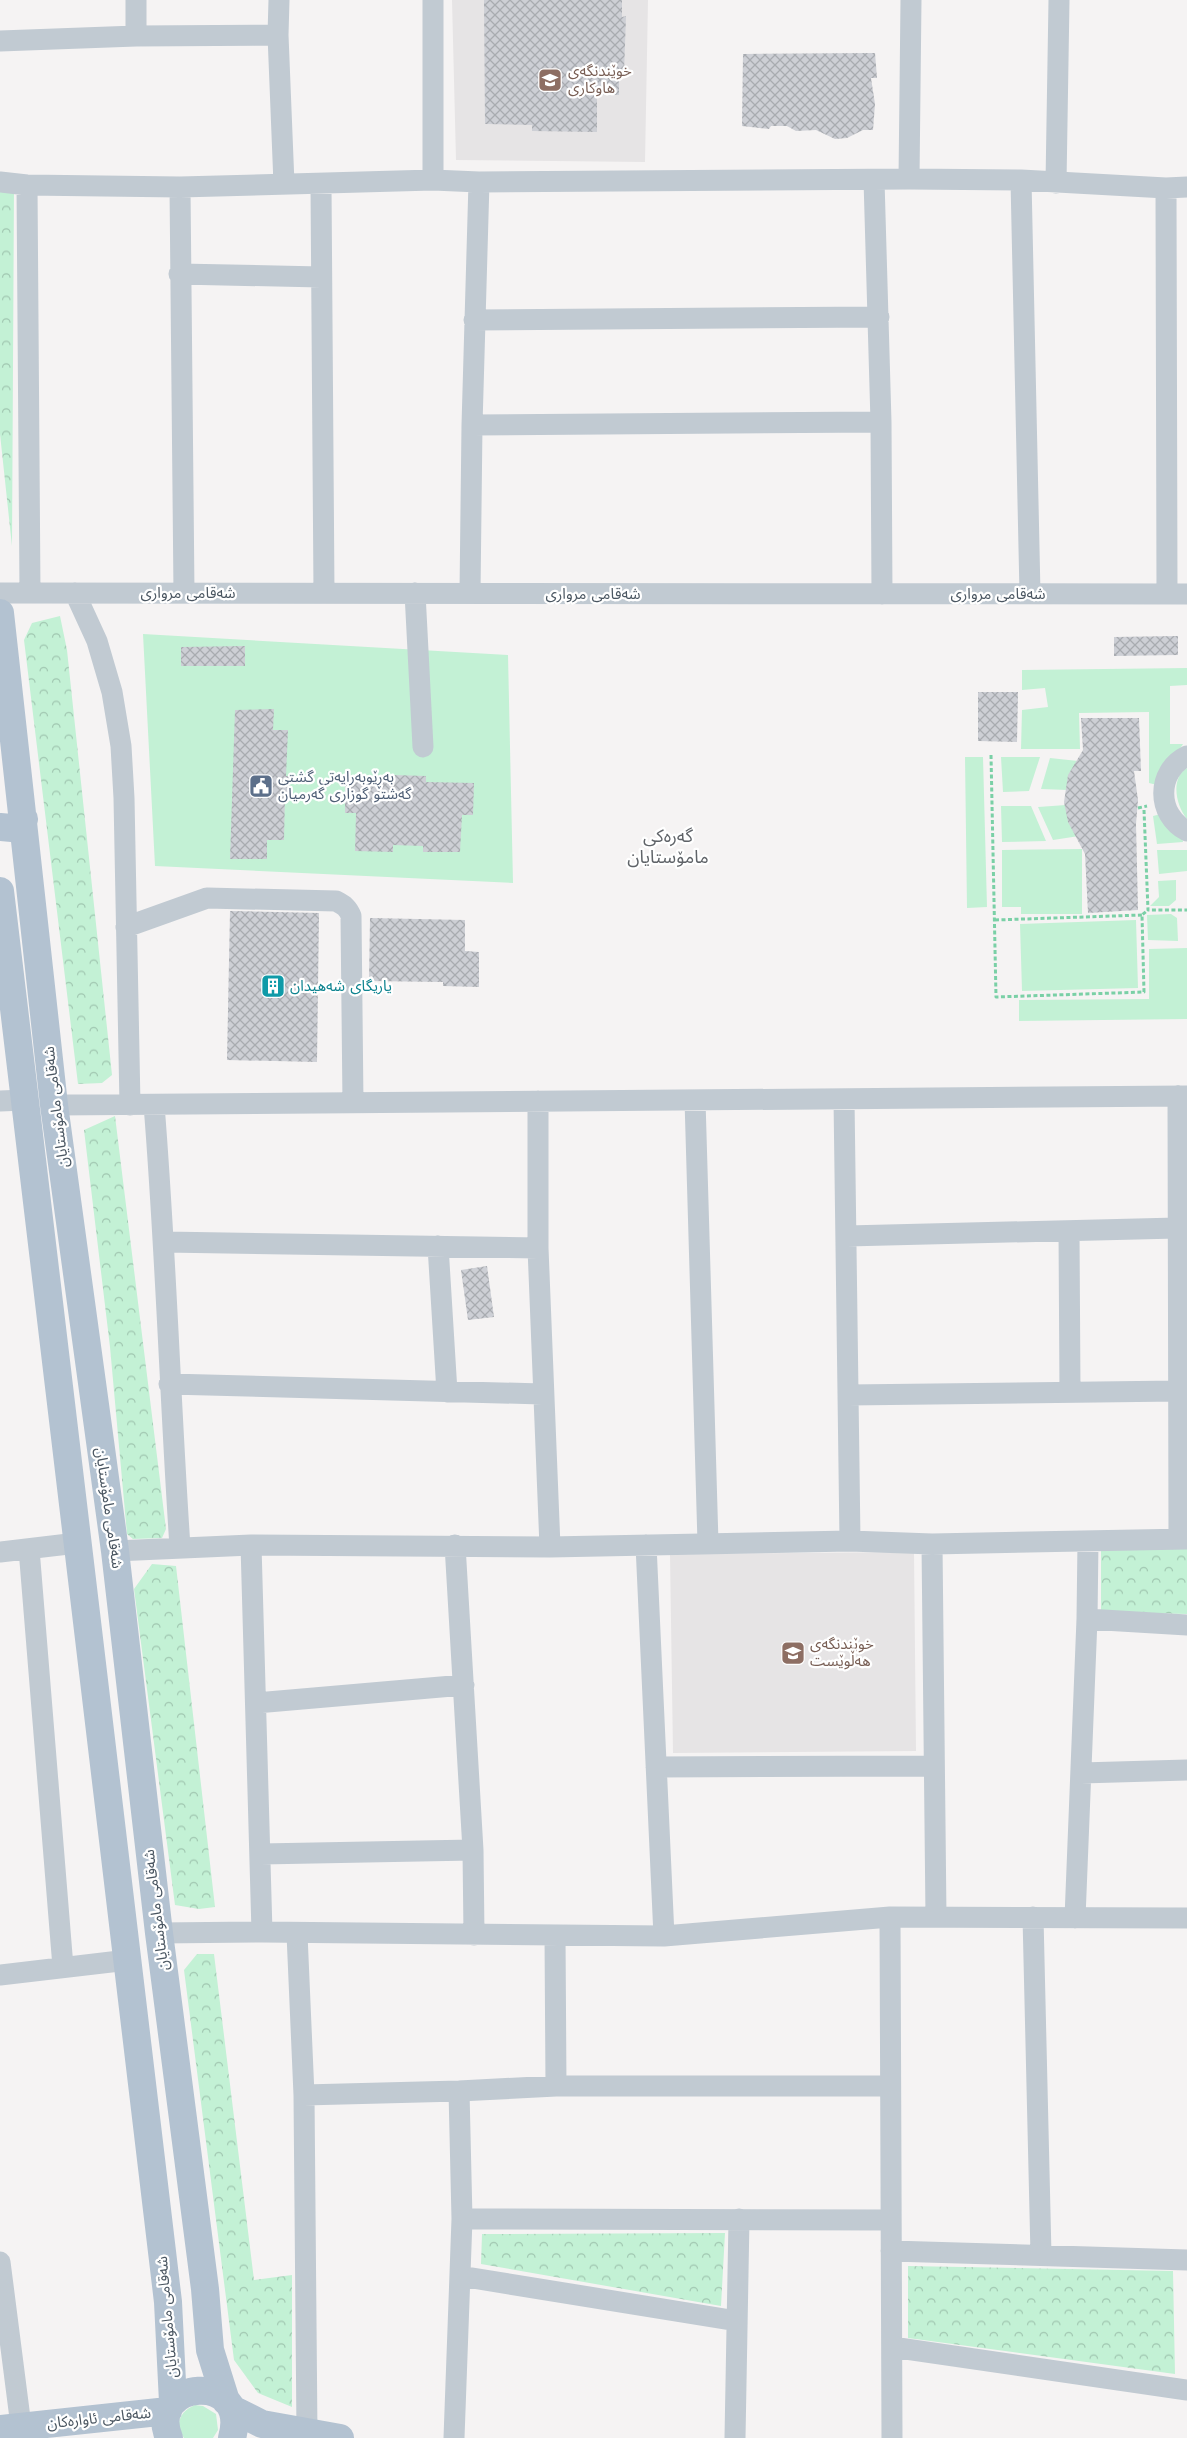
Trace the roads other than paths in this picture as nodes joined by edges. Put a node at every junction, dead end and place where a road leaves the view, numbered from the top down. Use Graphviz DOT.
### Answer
graph roads {
  1 [pos="136,0"];
  2 [pos="278,0"];
  3 [pos="433,0"];
  4 [pos="911,0"];
  5 [pos="1059,0"];
  6 [pos="278,35"];
  7 [pos="136,36"];
  8 [pos="0,41"];
  9 [pos="909,178"];
  10 [pos="433,180"];
  11 [pos="874,180"];
  12 [pos="1021,180"];
  13 [pos="0,182"];
  14 [pos="479,182"];
  15 [pos="1056,183"];
  16 [pos="284,184"];
  17 [pos="27,185"];
  18 [pos="321,185"];
  19 [pos="1177,187"];
  20 [pos="180,188"];
  21 [pos="180,274"];
  22 [pos="321,277"];
  23 [pos="879,317"];
  24 [pos="474,320"];
  25 [pos="881,422"];
  26 [pos="472,425"];
  27 [pos="0,593"];
  28 [pos="30,593"];
  29 [pos="76,593"];
  30 [pos="184,593"];
  31 [pos="324,593"];
  32 [pos="415,593"];
  33 [pos="470,593"];
  34 [pos="882,594"];
  35 [pos="1030,594"];
  36 [pos="1177,594"];
  37 [pos="0,613"];
  38 [pos="423,747"];
  39 [pos="1187,756"];
  40 [pos="12,823"];
  41 [pos="1187,830"];
  42 [pos="0,891"];
  43 [pos="32,891"];
  44 [pos="1,896"];
  45 [pos="126,927"];
  46 [pos="1183,1096"];
  47 [pos="844,1099"];
  48 [pos="12,1100"];
  49 [pos="695,1100"];
  50 [pos="538,1101"];
  51 [pos="353,1103"];
  52 [pos="154,1104"];
  53 [pos="54,1105"];
  54 [pos="130,1105"];
  55 [pos="1177,1228"];
  56 [pos="1069,1231"];
  57 [pos="847,1236"];
  58 [pos="165,1242"];
  59 [pos="438,1246"];
  60 [pos="538,1248"];
  61 [pos="169,1384"];
  62 [pos="1178,1390"];
  63 [pos="447,1392"];
  64 [pos="1070,1392"];
  65 [pos="542,1394"];
  66 [pos="848,1395"];
  67 [pos="1183,1539"];
  68 [pos="850,1541"];
  69 [pos="1088,1541"];
  70 [pos="77,1543"];
  71 [pos="708,1544"];
  72 [pos="932,1544"];
  73 [pos="251,1545"];
  74 [pos="455,1545"];
  75 [pos="646,1545"];
  76 [pos="180,1547"];
  77 [pos="550,1547"];
  78 [pos="29,1549"];
  79 [pos="115,1551"];
  80 [pos="0,1552"];
  81 [pos="1087,1619"];
  82 [pos="1187,1625"];
  83 [pos="464,1685"];
  84 [pos="256,1702"];
  85 [pos="933,1766"];
  86 [pos="656,1767"];
  87 [pos="1187,1770"];
  88 [pos="1081,1773"];
  89 [pos="473,1850"];
  90 [pos="261,1854"];
  91 [pos="890,1917"];
  92 [pos="936,1917"];
  93 [pos="1033,1918"];
  94 [pos="1075,1918"];
  95 [pos="1187,1918"];
  96 [pos="262,1932"];
  97 [pos="159,1934"];
  98 [pos="297,1934"];
  99 [pos="474,1935"];
  100 [pos="555,1935"];
  101 [pos="664,1936"];
  102 [pos="128,1960"];
  103 [pos="63,1968"];
  104 [pos="0,1975"];
  105 [pos="556,2086"];
  106 [pos="889,2086"];
  107 [pos="458,2091"];
  108 [pos="304,2095"];
  109 [pos="462,2219"];
  110 [pos="740,2220"];
  111 [pos="891,2220"];
  112 [pos="892,2251"];
  113 [pos="1041,2255"];
  114 [pos="1187,2260"];
  115 [pos="0,2262"];
  116 [pos="460,2276"];
  117 [pos="737,2321"];
  118 [pos="892,2347"];
  119 [pos="1187,2390"];
  120 [pos="229,2405"];
  121 [pos="168,2424"];
  122 [pos="11,2428"];
  123 [pos="307,2434"];
  124 [pos="232,2438"];
  125 [pos="340,2438"];
  126 [pos="454,2438"];
  127 [pos="735,2438"];
  128 [pos="892,2438"];
  1 -- 7 [label="street"];
  2 -- 6 [label="street"];
  3 -- 10 [label="street"];
  4 -- 9 [label="street"];
  5 -- 15 [label="street"];
  6 -- 7 [label="street"];
  6 -- 16 [label="street"];
  7 -- 8 [label="street"];
  9 -- 11 [label="street"];
  9 -- 12 [label="street"];
  10 -- 14 [label="street"];
  10 -- 18 [label="street"];
  11 -- 14 [label="street"];
  11 -- 23 [label="street"];
  12 -- 15 [label="street"];
  12 -- 35 [label="street"];
  13 -- 17 [label="street"];
  14 -- 24 [label="street"];
  15 -- 19 [label="street"];
  16 -- 18 [label="street"];
  16 -- 20 [label="street"];
  17 -- 20 [label="street"];
  17 -- 28 [label="street"];
  18 -- 22 [label="street"];
  19 -- 36 [label="street"];
  20 -- 21 [label="street"];
  21 -- 22 [label="street"];
  21 -- 30 [label="street"];
  22 -- 31 [label="street"];
  23 -- 24 [label="street"];
  23 -- 25 [label="street"];
  24 -- 26 [label="street"];
  25 -- 26 [label="street"];
  25 -- 34 [label="street"];
  26 -- 33 [label="street"];
  27 -- 28 [label="street, شەقامی مرواری"];
  28 -- 29 [label="street, شەقامی مرواری"];
  29 -- 30 [label="street, شەقامی مرواری"];
  29 -- 45 [label="street"];
  30 -- 31 [label="street, شەقامی مرواری"];
  31 -- 32 [label="street, شەقامی مرواری"];
  32 -- 33 [label="street, شەقامی مرواری"];
  32 -- 38 [label="street"];
  33 -- 34 [label="street, شەقامی مرواری"];
  34 -- 35 [label="street, شەقامی مرواری"];
  35 -- 36 [label="street, شەقامی مرواری"];
  37 -- 40 [label="main road, شەقامی مامۆستایان"];
  39 -- 41 [label="street"];
  40 -- 43 [label="main road, شەقامی مامۆستایان"];
  42 -- 44 [label="main road, شەقامی مامۆستایان"];
  43 -- 44 [label="main road"];
  43 -- 53 [label="main road, شەقامی مامۆستایان"];
  44 -- 48 [label="main road, شەقامی مامۆستایان"];
  45 -- 51 [label="street"];
  45 -- 54 [label="street"];
  46 -- 47 [label="street"];
  46 -- 55 [label="street"];
  47 -- 49 [label="street"];
  47 -- 57 [label="street"];
  48 -- 70 [label="main road, شەقامی مامۆستایان"];
  49 -- 50 [label="street"];
  49 -- 71 [label="street"];
  50 -- 51 [label="street"];
  50 -- 60 [label="street"];
  51 -- 52 [label="street"];
  52 -- 54 [label="street"];
  52 -- 58 [label="street"];
  53 -- 54 [label="street"];
  53 -- 79 [label="main road, شەقامی مامۆستایان"];
  55 -- 56 [label="street"];
  55 -- 62 [label="street"];
  56 -- 57 [label="street"];
  56 -- 64 [label="street"];
  57 -- 66 [label="street"];
  58 -- 59 [label="street"];
  58 -- 61 [label="street"];
  59 -- 60 [label="street"];
  59 -- 63 [label="street"];
  60 -- 65 [label="street"];
  61 -- 63 [label="street"];
  61 -- 76 [label="street"];
  62 -- 64 [label="street"];
  62 -- 67 [label="street"];
  63 -- 65 [label="street"];
  64 -- 66 [label="street"];
  65 -- 77 [label="street"];
  66 -- 68 [label="street"];
  67 -- 69 [label="street"];
  68 -- 71 [label="street"];
  68 -- 72 [label="street"];
  69 -- 72 [label="street"];
  69 -- 81 [label="street"];
  70 -- 78 [label="street"];
  70 -- 102 [label="main road, شەقامی مامۆستایان"];
  71 -- 75 [label="street"];
  72 -- 85 [label="street"];
  73 -- 74 [label="street"];
  73 -- 76 [label="street"];
  73 -- 84 [label="street"];
  74 -- 77 [label="street"];
  74 -- 83 [label="street"];
  75 -- 77 [label="street"];
  75 -- 86 [label="street"];
  76 -- 79 [label="street"];
  78 -- 80 [label="street"];
  78 -- 103 [label="street"];
  79 -- 97 [label="main road, شەقامی مامۆستایان"];
  81 -- 82 [label="street"];
  81 -- 88 [label="street"];
  83 -- 84 [label="street"];
  83 -- 89 [label="street"];
  84 -- 90 [label="street"];
  85 -- 86 [label="street"];
  85 -- 92 [label="street"];
  86 -- 101 [label="street"];
  87 -- 88 [label="street"];
  88 -- 94 [label="street"];
  89 -- 90 [label="street"];
  89 -- 99 [label="street"];
  90 -- 96 [label="street"];
  91 -- 92 [label="street"];
  91 -- 101 [label="street"];
  91 -- 106 [label="street"];
  92 -- 93 [label="street"];
  93 -- 94 [label="street"];
  93 -- 113 [label="street"];
  94 -- 95 [label="street"];
  96 -- 97 [label="street"];
  96 -- 98 [label="street"];
  97 -- 120 [label="main road, شەقامی مامۆستایان"];
  98 -- 99 [label="street"];
  98 -- 108 [label="street"];
  99 -- 100 [label="street"];
  100 -- 101 [label="street"];
  100 -- 105 [label="street"];
  102 -- 103 [label="street"];
  102 -- 121 [label="main road, شەقامی مامۆستایان"];
  103 -- 104 [label="street"];
  105 -- 106 [label="street"];
  105 -- 107 [label="street"];
  106 -- 111 [label="street"];
  107 -- 108 [label="street"];
  107 -- 109 [label="street"];
  108 -- 123 [label="street"];
  109 -- 110 [label="street"];
  109 -- 116 [label="street"];
  110 -- 111 [label="street"];
  110 -- 117 [label="street"];
  111 -- 112 [label="street"];
  112 -- 113 [label="street"];
  112 -- 118 [label="street"];
  113 -- 114 [label="street"];
  115 -- 122 [label="street"];
  116 -- 117 [label="street"];
  116 -- 126 [label="street"];
  117 -- 127 [label="street"];
  118 -- 119 [label="street"];
  118 -- 128 [label="street"];
  120 -- 121 [label="main road"];
  120 -- 123 [label="main road"];
  120 -- 124 [label="main road, شەقامی مامۆستایان"];
  121 -- 122 [label="main road, شەقامی ئاوارەکان"];
  123 -- 125 [label="main road"];
}
